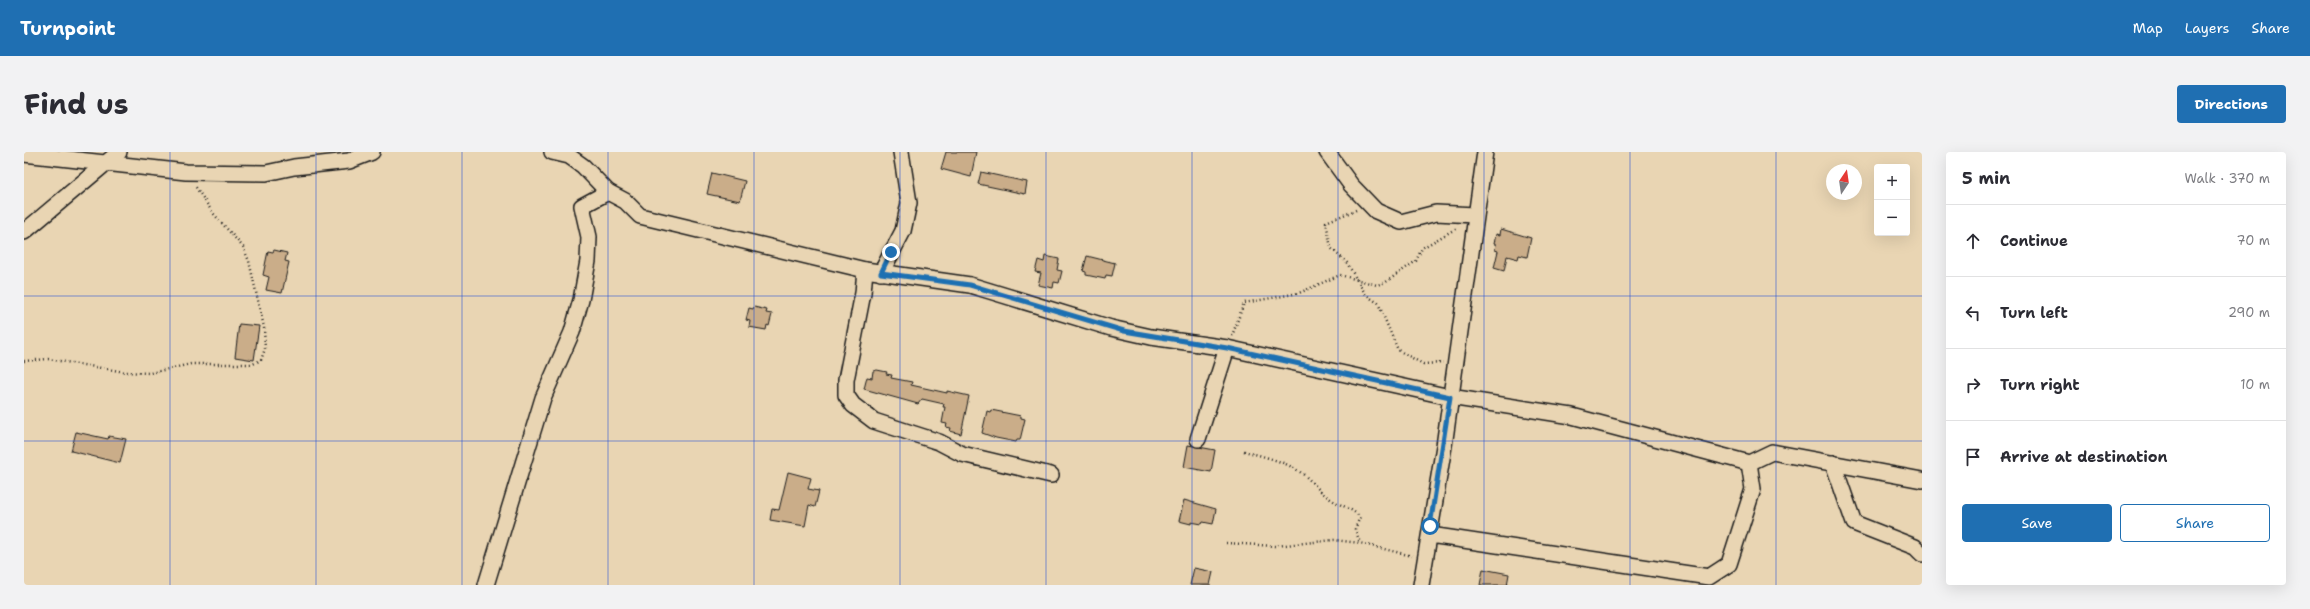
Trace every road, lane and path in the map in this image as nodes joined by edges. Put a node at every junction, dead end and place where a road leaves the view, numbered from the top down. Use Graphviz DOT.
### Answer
graph roads {
  1 [pos="119,152"];
  2 [pos="372,152"];
  3 [pos="552,152"];
  4 [pos="900,152"];
  5 [pos="1327,152"];
  6 [pos="1486,152"];
  7 [pos="24,154"];
  8 [pos="585,159"];
  9 [pos="105,165"];
  10 [pos="186,172"];
  11 [pos="608,192"];
  12 [pos="1370,204"];
  13 [pos="1476,215"];
  14 [pos="24,232"];
  15 [pos="865,270"];
  16 [pos="881,273"];
  17 [pos="1357,279"];
  18 [pos="1227,348"];
  19 [pos="24,361"];
  20 [pos="1454,363"];
  21 [pos="1450,397"];
  22 [pos="1198,439"];
  23 [pos="1244,451"];
  24 [pos="1749,463"];
  25 [pos="1833,463"];
  26 [pos="1051,475"];
  27 [pos="1922,480"];
  28 [pos="1430,535"];
  29 [pos="1226,543"];
  30 [pos="1360,543"];
  31 [pos="1922,554"];
  32 [pos="1425,559"];
  33 [pos="486,585"];
  34 [pos="1421,585"];
  1 -- 9 [label="street"];
  2 -- 10 [label="street"];
  3 -- 8 [label="street"];
  4 -- 16 [label="street"];
  5 -- 12 [label="street"];
  6 -- 13 [label="street"];
  7 -- 9 [label="street"];
  8 -- 11 [label="street"];
  9 -- 10 [label="street"];
  9 -- 14 [label="street"];
  10 -- 19 [label="path"];
  11 -- 15 [label="street"];
  11 -- 33 [label="street"];
  12 -- 13 [label="street"];
  12 -- 17 [label="path"];
  13 -- 17 [label="path"];
  13 -- 20 [label="street"];
  15 -- 16 [label="street"];
  15 -- 26 [label="street"];
  16 -- 18 [label="street"];
  17 -- 18 [label="path"];
  17 -- 20 [label="path"];
  18 -- 21 [label="street"];
  18 -- 22 [label="street"];
  20 -- 21 [label="street"];
  21 -- 24 [label="street"];
  21 -- 28 [label="street"];
  23 -- 30 [label="path"];
  24 -- 25 [label="street"];
  24 -- 28 [label="street"];
  25 -- 27 [label="street"];
  25 -- 31 [label="street"];
  28 -- 32 [label="street"];
  29 -- 30 [label="path"];
  30 -- 32 [label="path"];
  32 -- 34 [label="street"];
}
